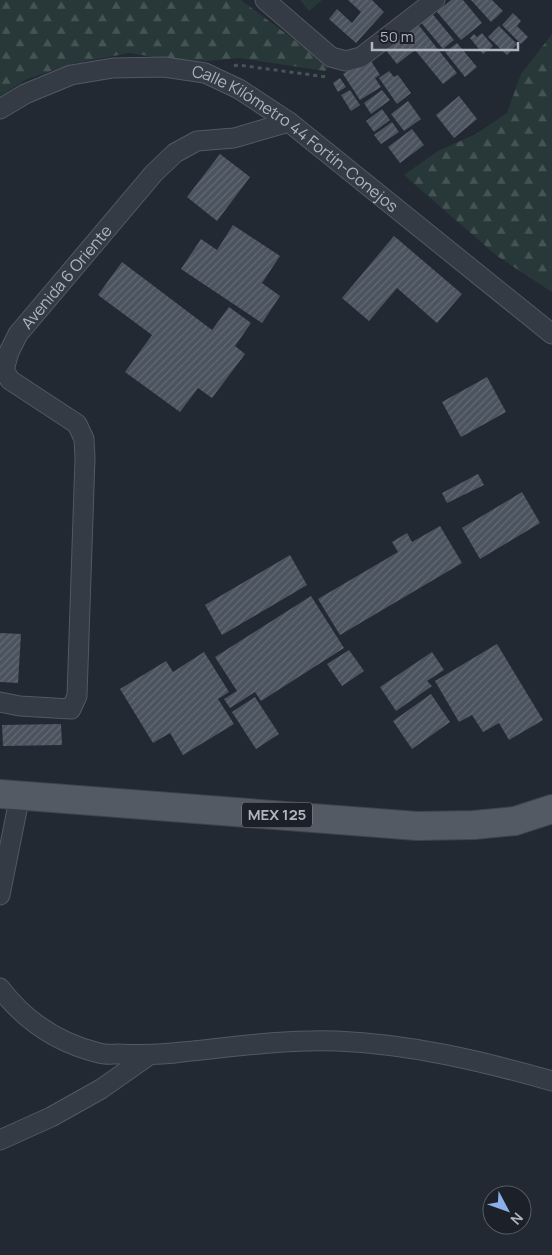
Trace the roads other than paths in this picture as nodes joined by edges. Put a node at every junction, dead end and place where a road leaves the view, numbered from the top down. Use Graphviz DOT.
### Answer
graph roads {
  1 [pos="265,0"];
  2 [pos="435,0"];
  3 [pos="0,109"];
  4 [pos="289,122"];
  5 [pos="552,334"];
  6 [pos="0,702"];
  7 [pos="10,794"];
  8 [pos="552,809"];
  9 [pos="0,895"];
  10 [pos="0,988"];
  11 [pos="148,1056"];
  12 [pos="552,1081"];
  13 [pos="0,1140"];
  1 -- 2 [label="street"];
  3 -- 4 [label="street, Calle Kilómetro 44 Fortín-Conejos"];
  4 -- 5 [label="street, Calle Kilómetro 44 Fortín-Conejos"];
  4 -- 6 [label="street, Avenida 6 Oriente"];
  7 -- 8 [label="main road, MEX 125"];
  7 -- 9 [label="street"];
  10 -- 11 [label="street"];
  11 -- 12 [label="street"];
  11 -- 13 [label="street"];
}
